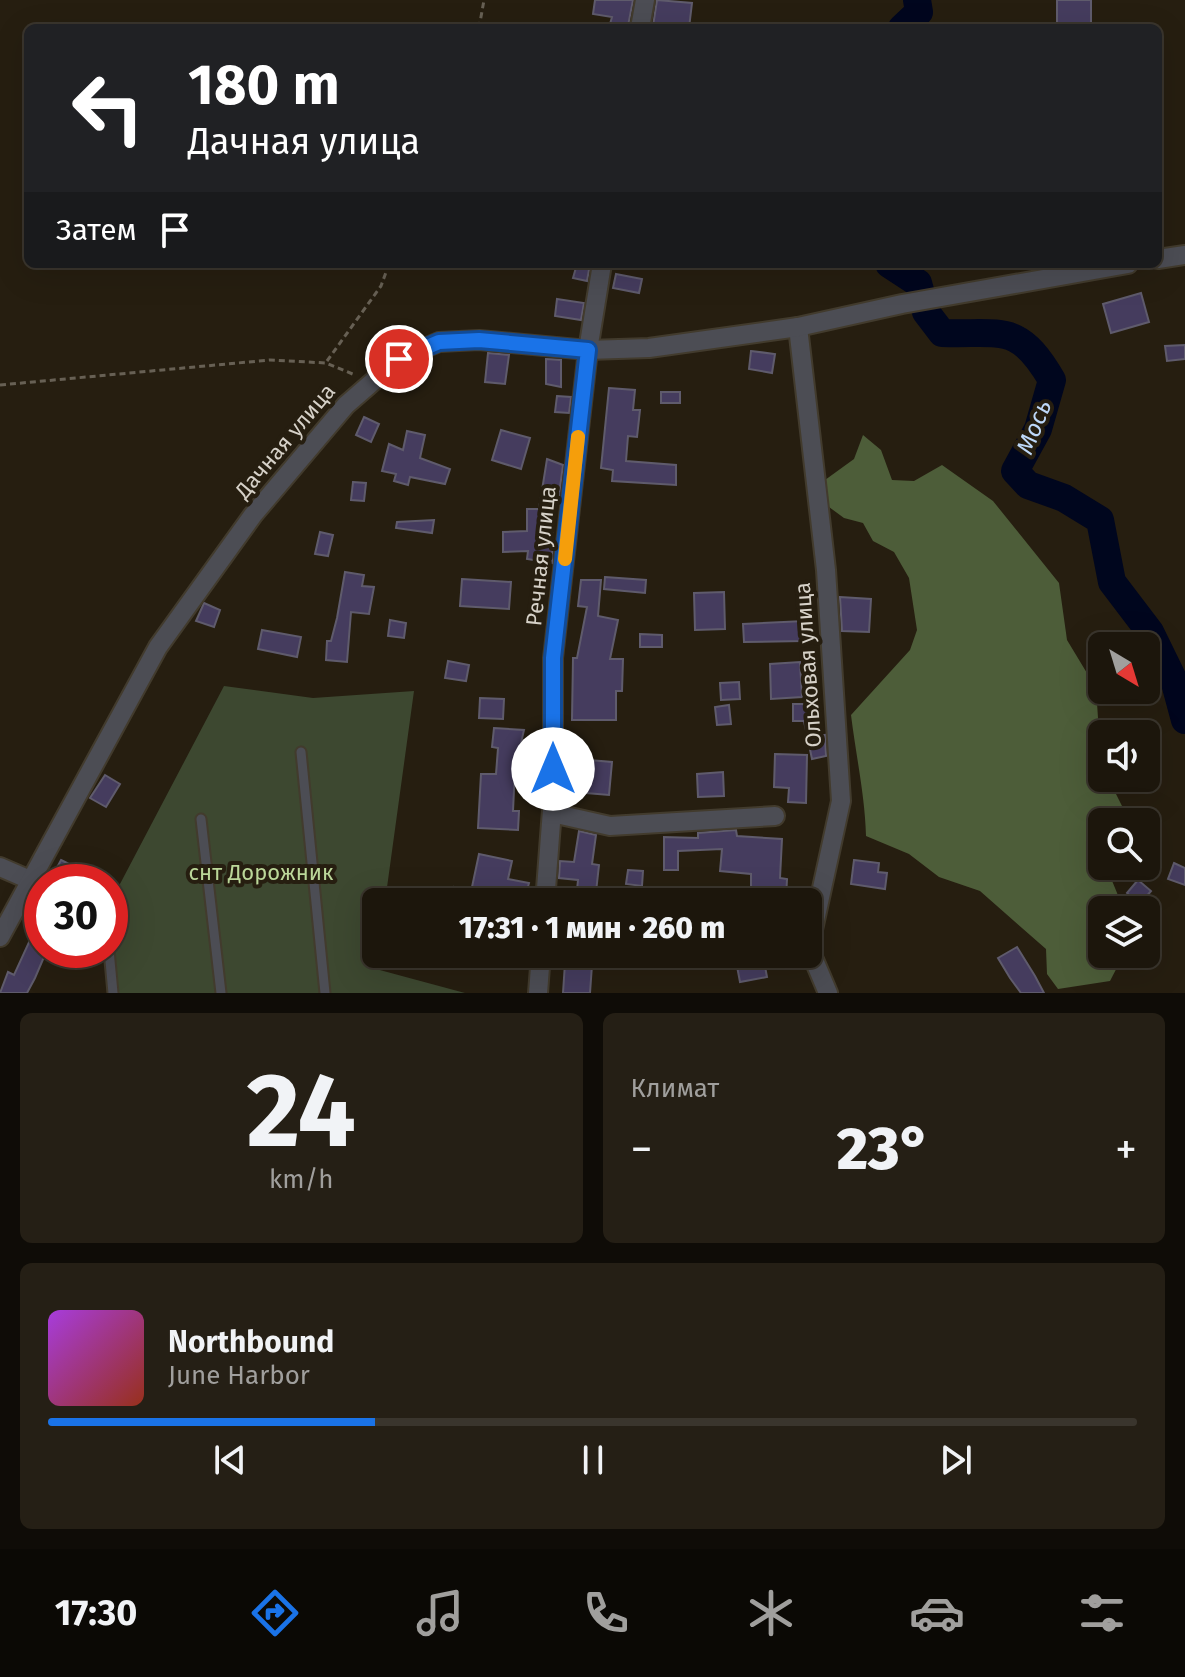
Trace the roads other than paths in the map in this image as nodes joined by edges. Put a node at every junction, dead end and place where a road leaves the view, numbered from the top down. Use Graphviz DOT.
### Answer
graph roads {
  1 [pos="645,0"];
  2 [pos="641,24"];
  3 [pos="1185,255"];
  4 [pos="1162,258"];
  5 [pos="601,268"];
  6 [pos="1105,268"];
  7 [pos="798,327"];
  8 [pos="588,350"];
  9 [pos="301,752"];
  10 [pos="552,813"];
  11 [pos="775,816"];
  12 [pos="201,819"];
  13 [pos="39,864"];
  14 [pos="0,867"];
  15 [pos="24,877"];
  16 [pos="546,888"];
  17 [pos="24,891"];
  18 [pos="0,937"];
  19 [pos="111,968"];
  20 [pos="540,968"];
  21 [pos="113,993"];
  22 [pos="221,993"];
  23 [pos="325,993"];
  24 [pos="538,993"];
  25 [pos="828,993"];
  1 -- 2 [label="street"];
  3 -- 4 [label="street"];
  5 -- 8 [label="street, Речная улица"];
  6 -- 7 [label="street, Дачная улица"];
  7 -- 8 [label="street, Дачная улица"];
  7 -- 25 [label="street, Ольховая улица"];
  8 -- 10 [label="street, Речная улица"];
  8 -- 13 [label="street, Дачная улица"];
  9 -- 23 [label="lane"];
  10 -- 11 [label="street"];
  10 -- 16 [label="street, Речная улица"];
  12 -- 22 [label="lane"];
  14 -- 15 [label="street"];
  17 -- 18 [label="street, Дачная улица"];
  19 -- 21 [label="lane"];
  20 -- 24 [label="street"];
}
